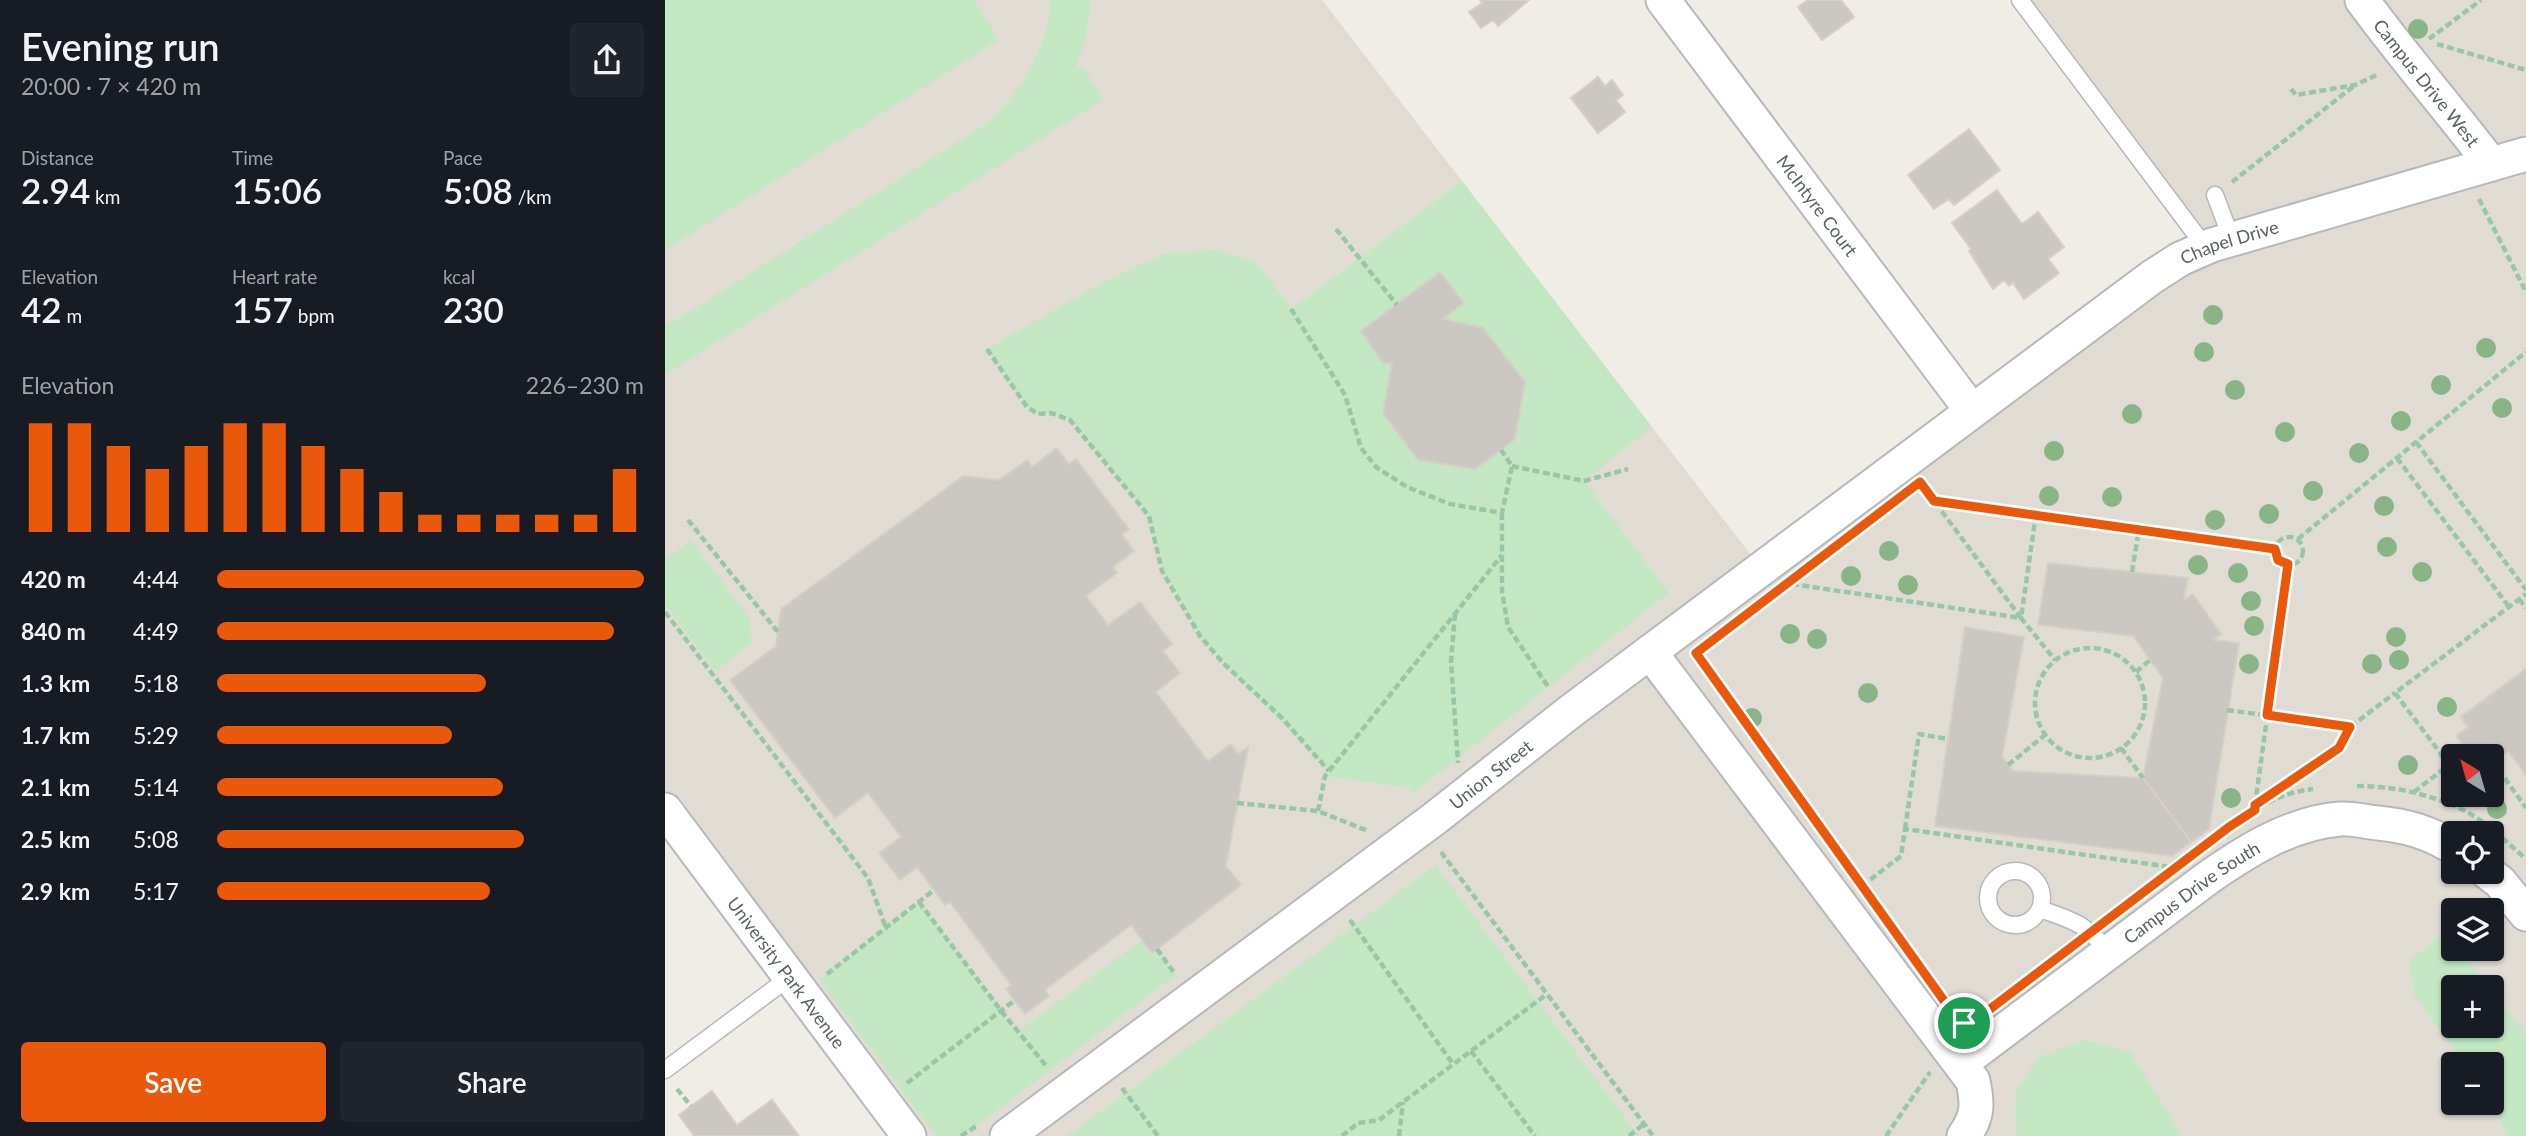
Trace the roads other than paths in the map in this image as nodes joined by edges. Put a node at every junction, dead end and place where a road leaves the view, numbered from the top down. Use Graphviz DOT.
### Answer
graph roads {
  1 [pos="1663,0"];
  2 [pos="2020,0"];
  3 [pos="2362,0"];
  4 [pos="2526,154"];
  5 [pos="2491,164"];
  6 [pos="2215,195"];
  7 [pos="2219,244"];
  8 [pos="1972,411"];
  9 [pos="1650,652"];
  10 [pos="665,810"];
  11 [pos="2441,840"];
  12 [pos="2501,884"];
  13 [pos="2040,909"];
  14 [pos="2526,914"];
  15 [pos="2109,953"];
  16 [pos="805,979"];
  17 [pos="1954,1055"];
  18 [pos="665,1070"];
  19 [pos="909,1136"];
  20 [pos="1007,1136"];
  21 [pos="1964,1136"];
  1 -- 8 [label="street, McIntyre Court"];
  2 -- 7 [label="lane"];
  3 -- 5 [label="street, Campus Drive West"];
  4 -- 5 [label="street, Chapel Drive"];
  5 -- 7 [label="street, Chapel Drive"];
  6 -- 7 [label="lane"];
  7 -- 8 [label="street, Chapel Drive"];
  8 -- 9 [label="street, Union Street"];
  9 -- 17 [label="street"];
  9 -- 20 [label="street, Union Street"];
  10 -- 16 [label="street, University Park Avenue"];
  11 -- 15 [label="street, Campus Drive South"];
  12 -- 14 [label="street"];
  13 -- 15 [label="lane"];
  15 -- 17 [label="street, Campus Drive South"];
  16 -- 18 [label="lane"];
  16 -- 19 [label="street, University Park Avenue"];
  17 -- 21 [label="street"];
}
